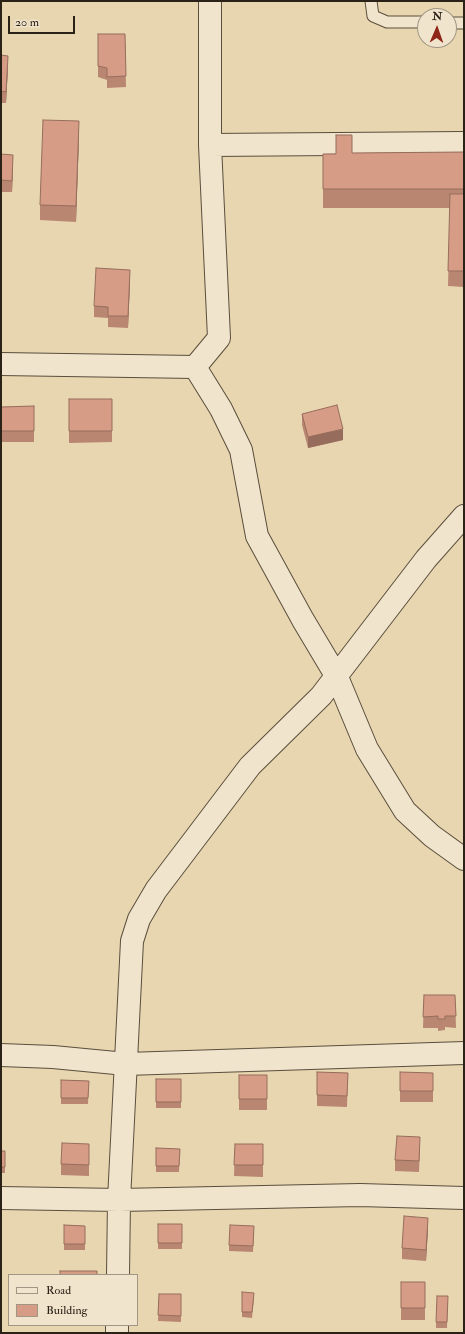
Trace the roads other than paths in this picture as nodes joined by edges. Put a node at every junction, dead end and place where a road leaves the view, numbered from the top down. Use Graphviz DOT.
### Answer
graph roads {
  1 [pos="210,1"];
  2 [pos="371,1"];
  3 [pos="417,22"];
  4 [pos="464,143"];
  5 [pos="210,145"];
  6 [pos="1,364"];
  7 [pos="195,368"];
  8 [pos="464,516"];
  9 [pos="337,677"];
  10 [pos="464,859"];
  11 [pos="464,1053"];
  12 [pos="1,1055"];
  13 [pos="126,1064"];
  14 [pos="1,1198"];
  15 [pos="464,1198"];
  16 [pos="120,1200"];
  17 [pos="118,1274"];
  1 -- 5 [label="street"];
  2 -- 3 [label="lane"];
  4 -- 5 [label="street"];
  5 -- 7 [label="street"];
  6 -- 7 [label="street"];
  7 -- 9 [label="street"];
  8 -- 9 [label="street"];
  9 -- 10 [label="street"];
  9 -- 13 [label="street"];
  11 -- 13 [label="street"];
  12 -- 13 [label="street"];
  13 -- 16 [label="street"];
  14 -- 16 [label="street"];
  15 -- 16 [label="street"];
  16 -- 17 [label="street"];
}
